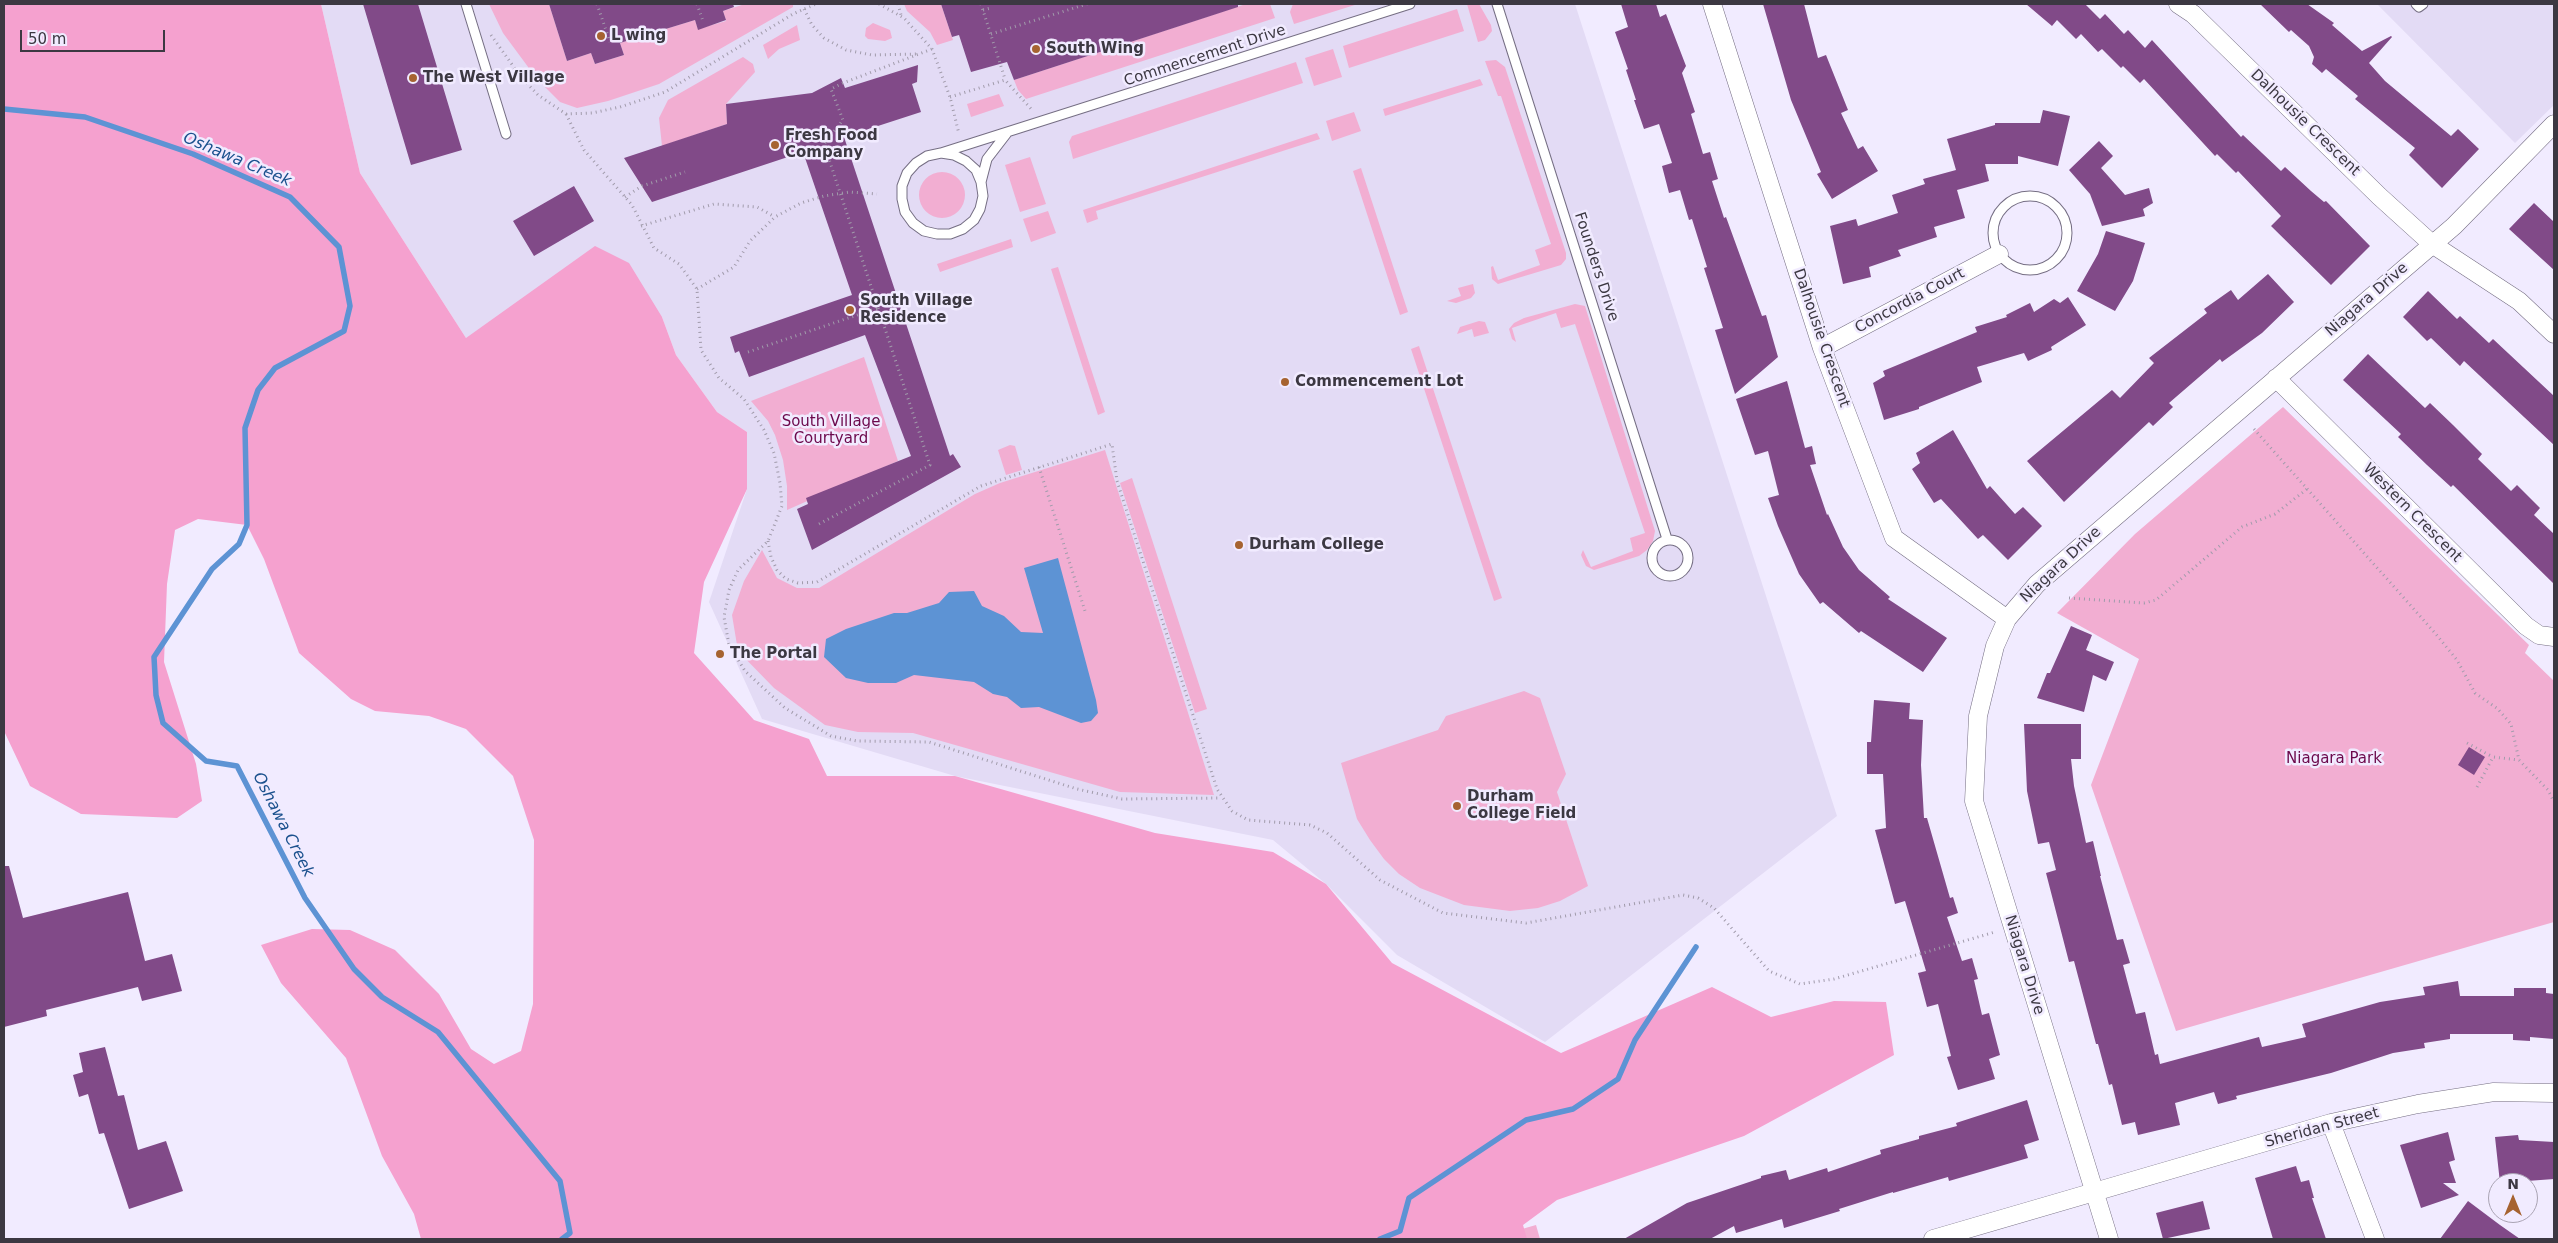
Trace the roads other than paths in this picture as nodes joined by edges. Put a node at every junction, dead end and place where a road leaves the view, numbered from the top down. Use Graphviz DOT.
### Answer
graph roads {
  1 [pos="466,4"];
  2 [pos="1410,4"];
  3 [pos="1497,4"];
  4 [pos="1712,4"];
  5 [pos="2178,4"];
  6 [pos="2416,4"];
  7 [pos="2423,4"];
  8 [pos="2554,124"];
  9 [pos="1008,132"];
  10 [pos="506,134"];
  11 [pos="941,153"];
  12 [pos="982,182"];
  13 [pos="2432,244"];
  14 [pos="1999,254"];
  15 [pos="2554,334"];
  16 [pos="1822,348"];
  17 [pos="2276,378"];
  18 [pos="1667,539"];
  19 [pos="2007,619"];
  20 [pos="2554,637"];
  21 [pos="2554,1093"];
  22 [pos="2331,1123"];
  23 [pos="2094,1193"];
  24 [pos="1933,1239"];
  25 [pos="2109,1239"];
  26 [pos="2375,1239"];
  1 -- 10 [label="lane"];
  2 -- 9 [label="lane, Commencement Drive"];
  3 -- 18 [label="lane, Founders Drive"];
  4 -- 16 [label="street, Dalhousie Crescent"];
  5 -- 13 [label="street, Dalhousie Crescent"];
  6 -- 7 [label="lane"];
  8 -- 13 [label="street, Niagara Drive"];
  9 -- 11 [label="lane, Commencement Drive"];
  9 -- 12 [label="lane, Commencement Drive"];
  11 -- 12 [label="lane"];
  11 -- 12 [label="lane, Commencement Drive"];
  13 -- 15 [label="street"];
  13 -- 17 [label="street, Niagara Drive"];
  14 -- 14 [label="lane"];
  14 -- 16 [label="street, Concordia Court"];
  16 -- 19 [label="street, Dalhousie Crescent"];
  17 -- 19 [label="street, Niagara Drive"];
  17 -- 20 [label="street, Western Crescent"];
  18 -- 18 [label="lane"];
  19 -- 23 [label="street, Niagara Drive"];
  21 -- 22 [label="street, Sheridan Street"];
  22 -- 23 [label="street, Sheridan Street"];
  22 -- 26 [label="street"];
  23 -- 24 [label="street, Sheridan Street"];
  23 -- 25 [label="street, Niagara Drive"];
}
